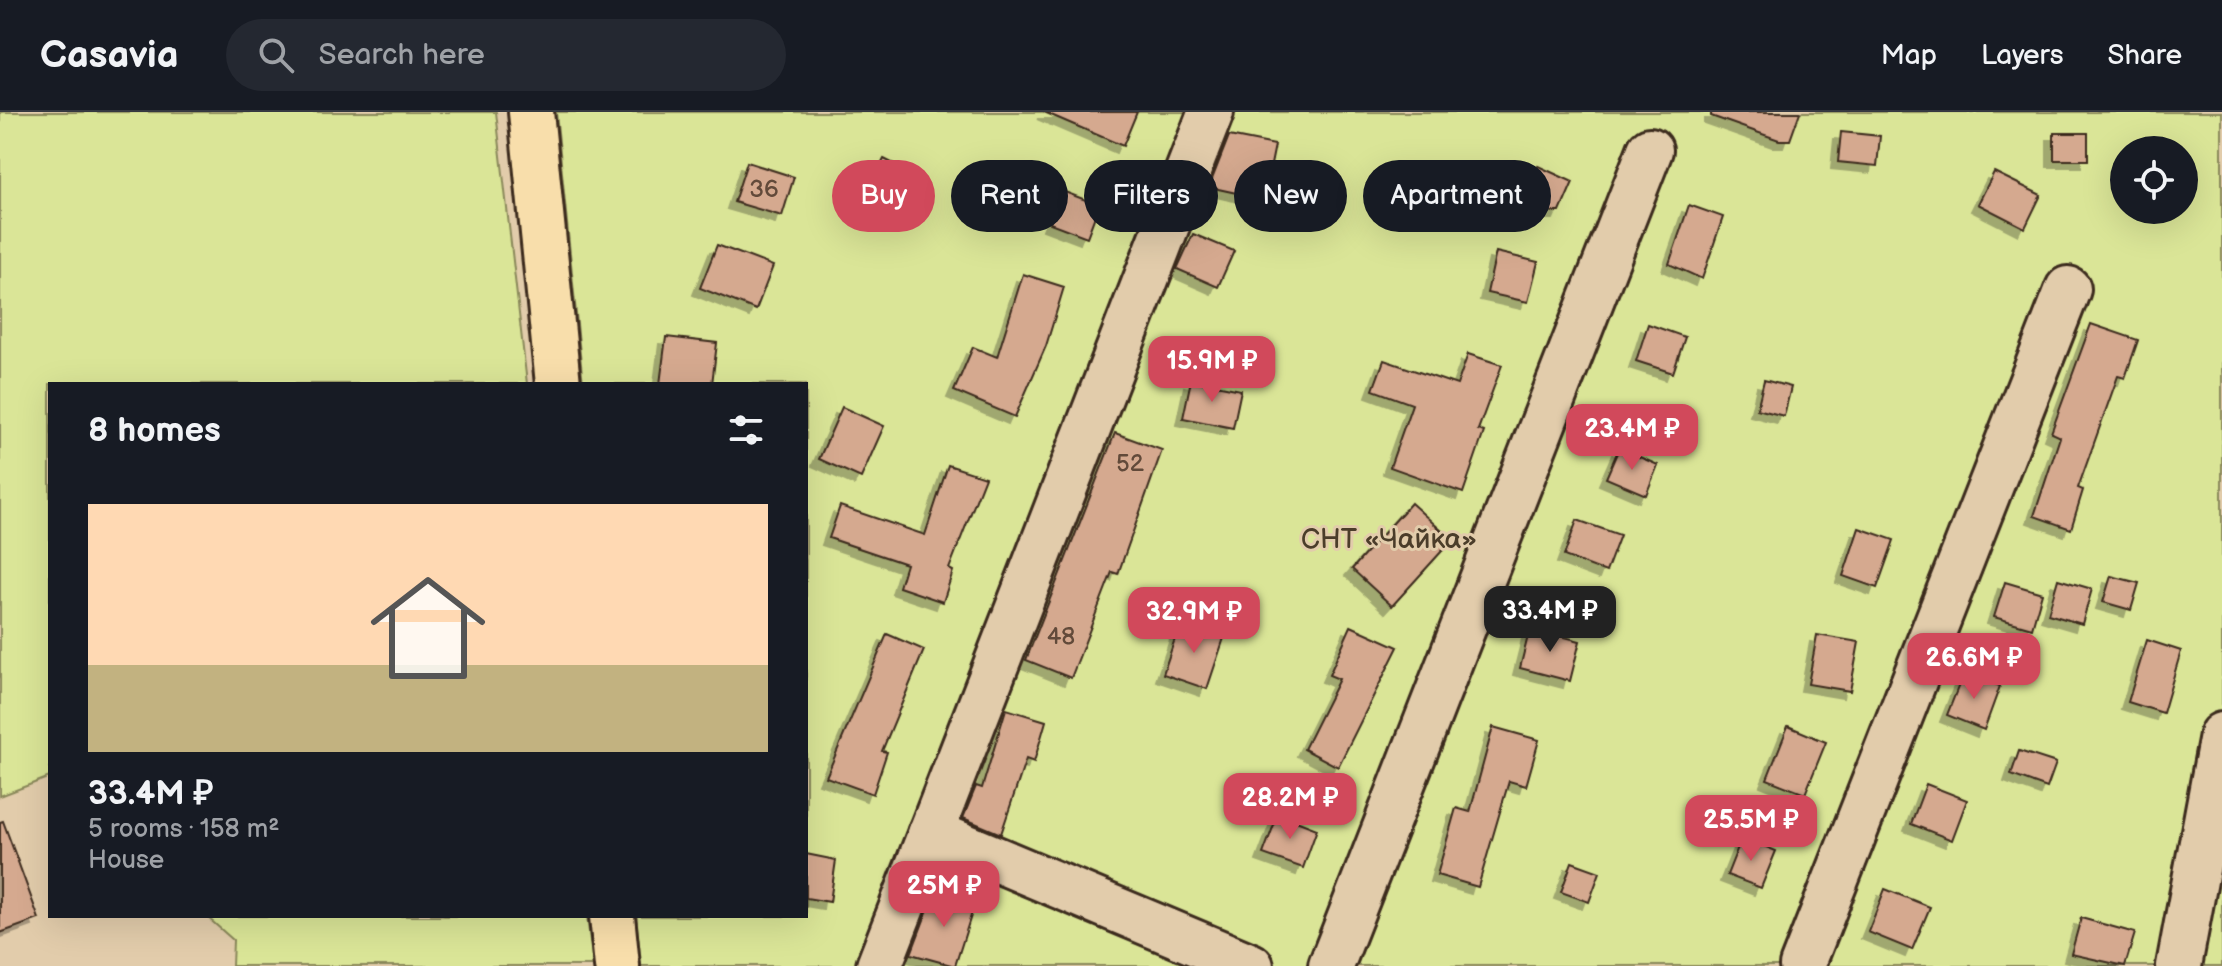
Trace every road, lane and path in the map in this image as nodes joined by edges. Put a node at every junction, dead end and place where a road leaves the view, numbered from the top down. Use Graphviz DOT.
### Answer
graph roads {
  1 [pos="531,112"];
  2 [pos="1211,112"];
  3 [pos="1650,150"];
  4 [pos="2068,289"];
  5 [pos="558,382"];
  6 [pos="2222,735"];
  7 [pos="931,832"];
  8 [pos="612,918"];
  9 [pos="617,966"];
  10 [pos="879,966"];
  11 [pos="1251,966"];
  12 [pos="1331,966"];
  13 [pos="1802,966"];
  14 [pos="2179,966"];
  1 -- 5 [label="main road"];
  2 -- 7 [label="street"];
  3 -- 12 [label="street"];
  4 -- 13 [label="street"];
  6 -- 14 [label="street"];
  7 -- 10 [label="street"];
  7 -- 11 [label="street"];
  8 -- 9 [label="main road"];
}
